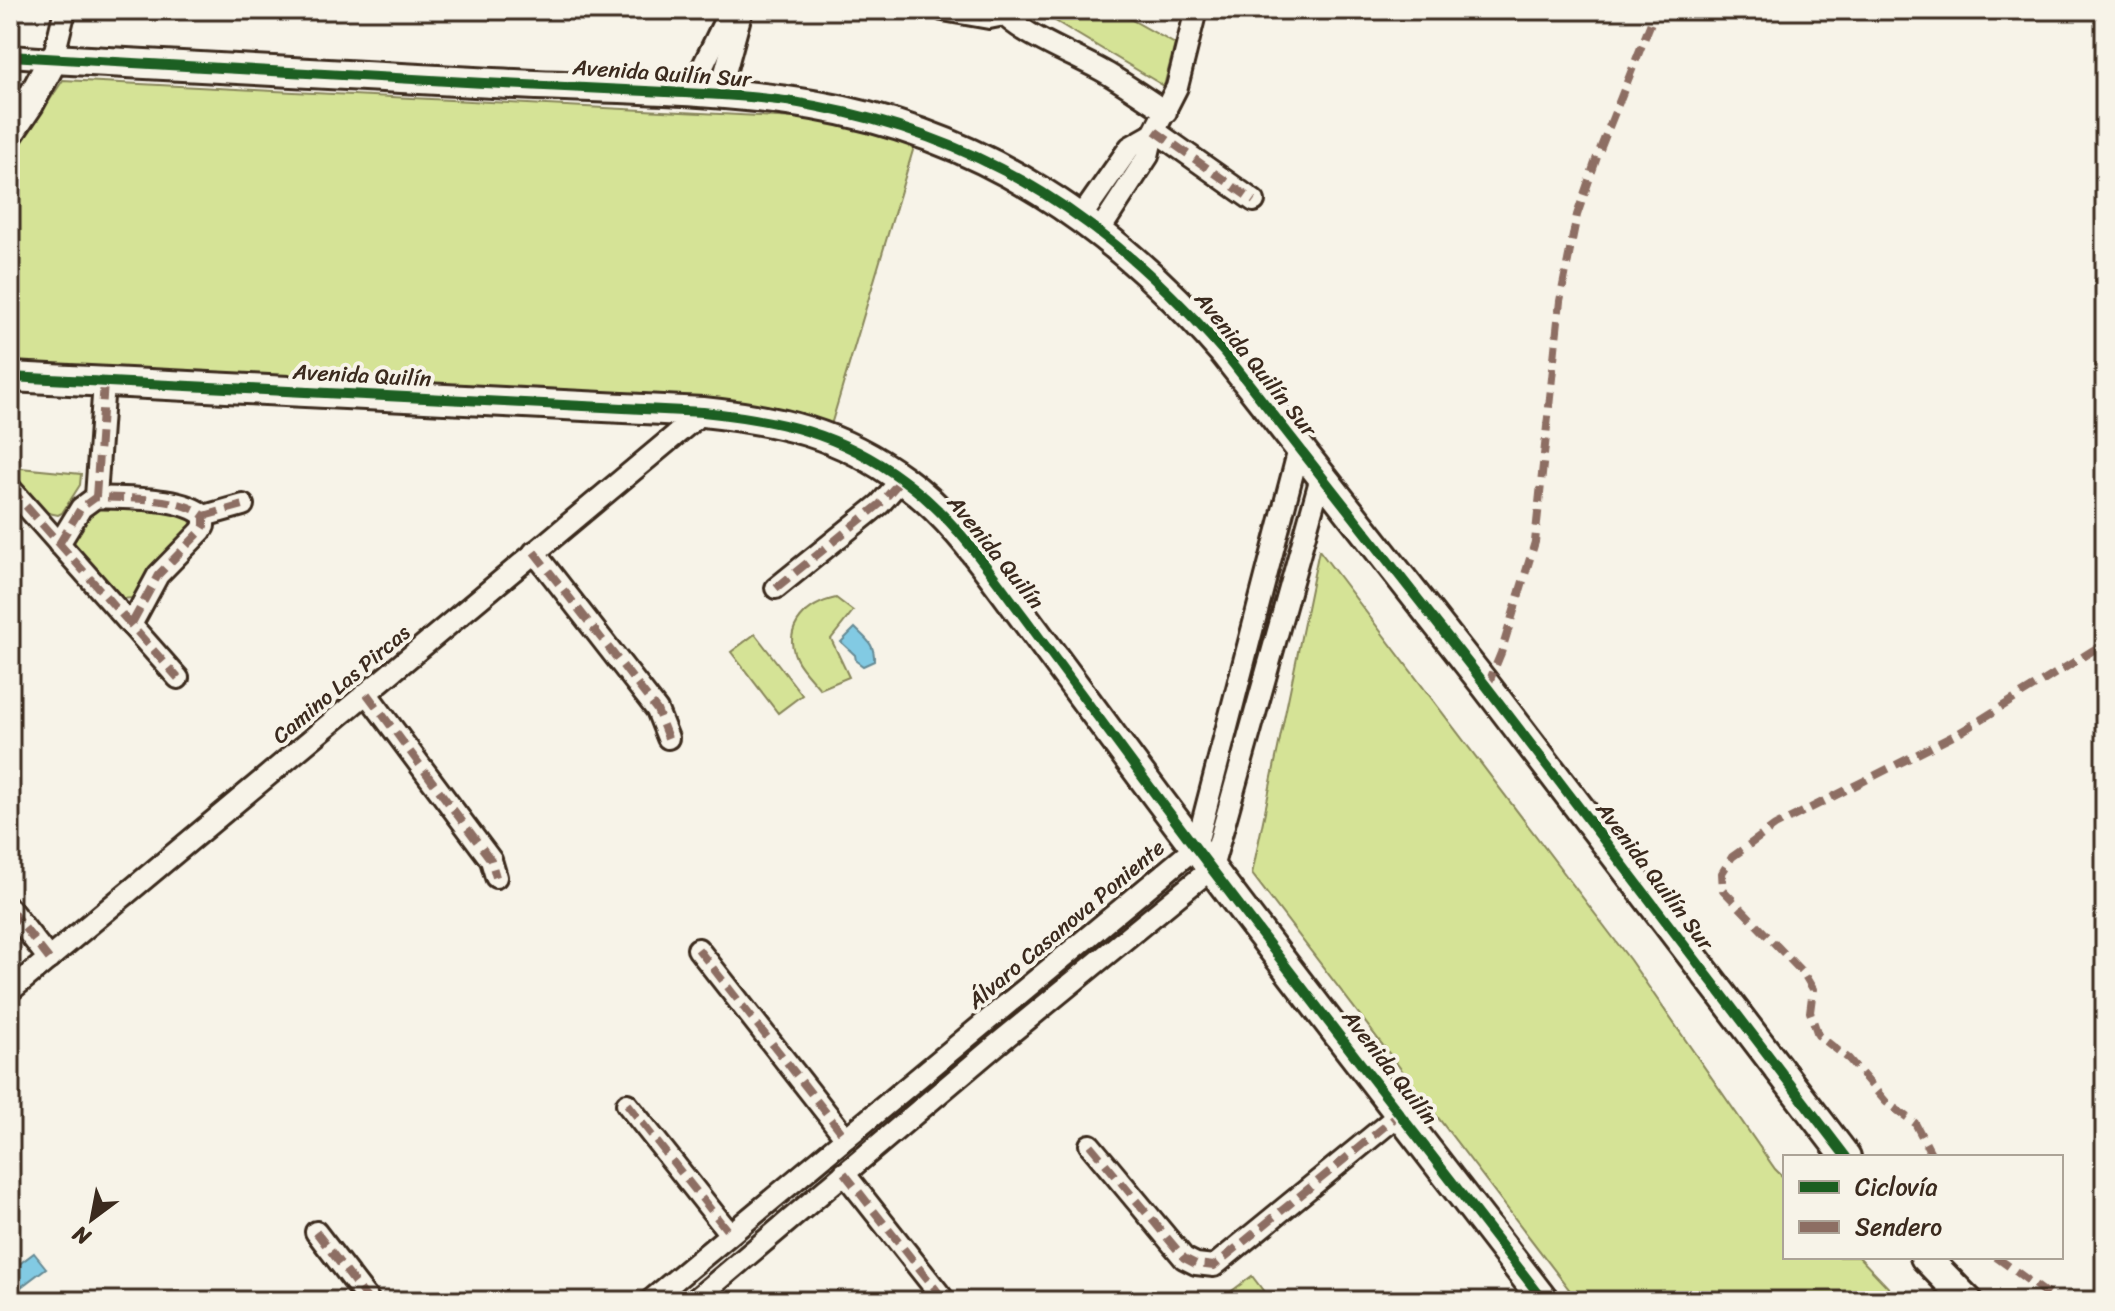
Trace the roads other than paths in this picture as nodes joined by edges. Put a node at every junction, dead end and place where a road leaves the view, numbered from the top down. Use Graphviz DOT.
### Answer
graph roads {
  1 [pos="65,10"];
  2 [pos="730,10"];
  3 [pos="742,10"];
  4 [pos="943,10"];
  5 [pos="1196,10"];
  6 [pos="1003,13"];
  7 [pos="10,56"];
  8 [pos="53,59"];
  9 [pos="690,93"];
  10 [pos="719,95"];
  11 [pos="1166,112"];
  12 [pos="10,132"];
  13 [pos="1154,132"];
  14 [pos="1254,201"];
  15 [pos="1091,224"];
  16 [pos="10,377"];
  17 [pos="104,382"];
  18 [pos="703,412"];
  19 [pos="1299,449"];
  20 [pos="1321,477"];
  21 [pos="902,479"];
  22 [pos="10,488"];
  23 [pos="96,497"];
  24 [pos="243,505"];
  25 [pos="204,516"];
  26 [pos="59,544"];
  27 [pos="534,552"];
  28 [pos="776,588"];
  29 [pos="131,625"];
  30 [pos="178,678"];
  31 [pos="367,694"];
  32 [pos="668,738"];
  33 [pos="1204,858"];
  34 [pos="496,877"];
  35 [pos="10,909"];
  36 [pos="698,949"];
  37 [pos="49,959"];
  38 [pos="10,991"];
  39 [pos="627,1104"];
  40 [pos="1401,1113"];
  41 [pos="846,1138"];
  42 [pos="1090,1145"];
  43 [pos="1844,1155"];
  44 [pos="844,1173"];
  45 [pos="316,1232"];
  46 [pos="730,1234"];
  47 [pos="706,1254"];
  48 [pos="1927,1259"];
  49 [pos="724,1275"];
  50 [pos="1533,1297"];
  51 [pos="369,1301"];
  52 [pos="650,1301"];
  53 [pos="694,1301"];
  54 [pos="945,1301"];
  55 [pos="1968,1301"];
  1 -- 8 [label="street"];
  2 -- 9 [label="street"];
  3 -- 10 [label="street"];
  4 -- 6 [label="street"];
  5 -- 11 [label="street"];
  6 -- 11 [label="street"];
  7 -- 8 [label="street, Avenida Quilín Sur"];
  8 -- 9 [label="street, Avenida Quilín Sur"];
  8 -- 12 [label="street"];
  9 -- 10 [label="street, Avenida Quilín Sur"];
  10 -- 15 [label="street, Avenida Quilín Sur"];
  11 -- 13 [label="street"];
  13 -- 14 [label="street"];
  13 -- 15 [label="street"];
  15 -- 19 [label="street, Avenida Quilín Sur"];
  16 -- 17 [label="street, Avenida Quilín"];
  17 -- 18 [label="street, Avenida Quilín"];
  17 -- 23 [label="street"];
  18 -- 21 [label="street, Avenida Quilín"];
  18 -- 27 [label="street, Camino Las Pircas"];
  19 -- 20 [label="street, Avenida Quilín Sur"];
  19 -- 33 [label="street, Álvaro Casanova Poniente"];
  20 -- 33 [label="street"];
  20 -- 43 [label="street, Avenida Quilín Sur"];
  21 -- 28 [label="street"];
  21 -- 33 [label="street, Avenida Quilín"];
  22 -- 26 [label="street"];
  23 -- 25 [label="street"];
  23 -- 26 [label="street"];
  24 -- 25 [label="street"];
  25 -- 29 [label="street"];
  26 -- 29 [label="street"];
  27 -- 31 [label="street, Camino Las Pircas"];
  27 -- 32 [label="street"];
  29 -- 30 [label="street"];
  31 -- 34 [label="street"];
  31 -- 37 [label="street, Camino Las Pircas"];
  33 -- 40 [label="street, Avenida Quilín"];
  33 -- 41 [label="street, Álvaro Casanova Poniente"];
  33 -- 44 [label="street"];
  35 -- 37 [label="street"];
  36 -- 41 [label="street"];
  37 -- 38 [label="street, Camino Las Pircas"];
  39 -- 46 [label="street"];
  40 -- 42 [label="street"];
  40 -- 50 [label="street, Avenida Quilín"];
  41 -- 46 [label="street, Álvaro Casanova Poniente"];
  44 -- 49 [label="street"];
  44 -- 54 [label="street"];
  45 -- 51 [label="street"];
  46 -- 47 [label="street, Álvaro Casanova Poniente"];
  47 -- 49 [label="street"];
  47 -- 52 [label="street, Álvaro Casanova Poniente"];
  48 -- 55 [label="street"];
  49 -- 53 [label="street"];
}
